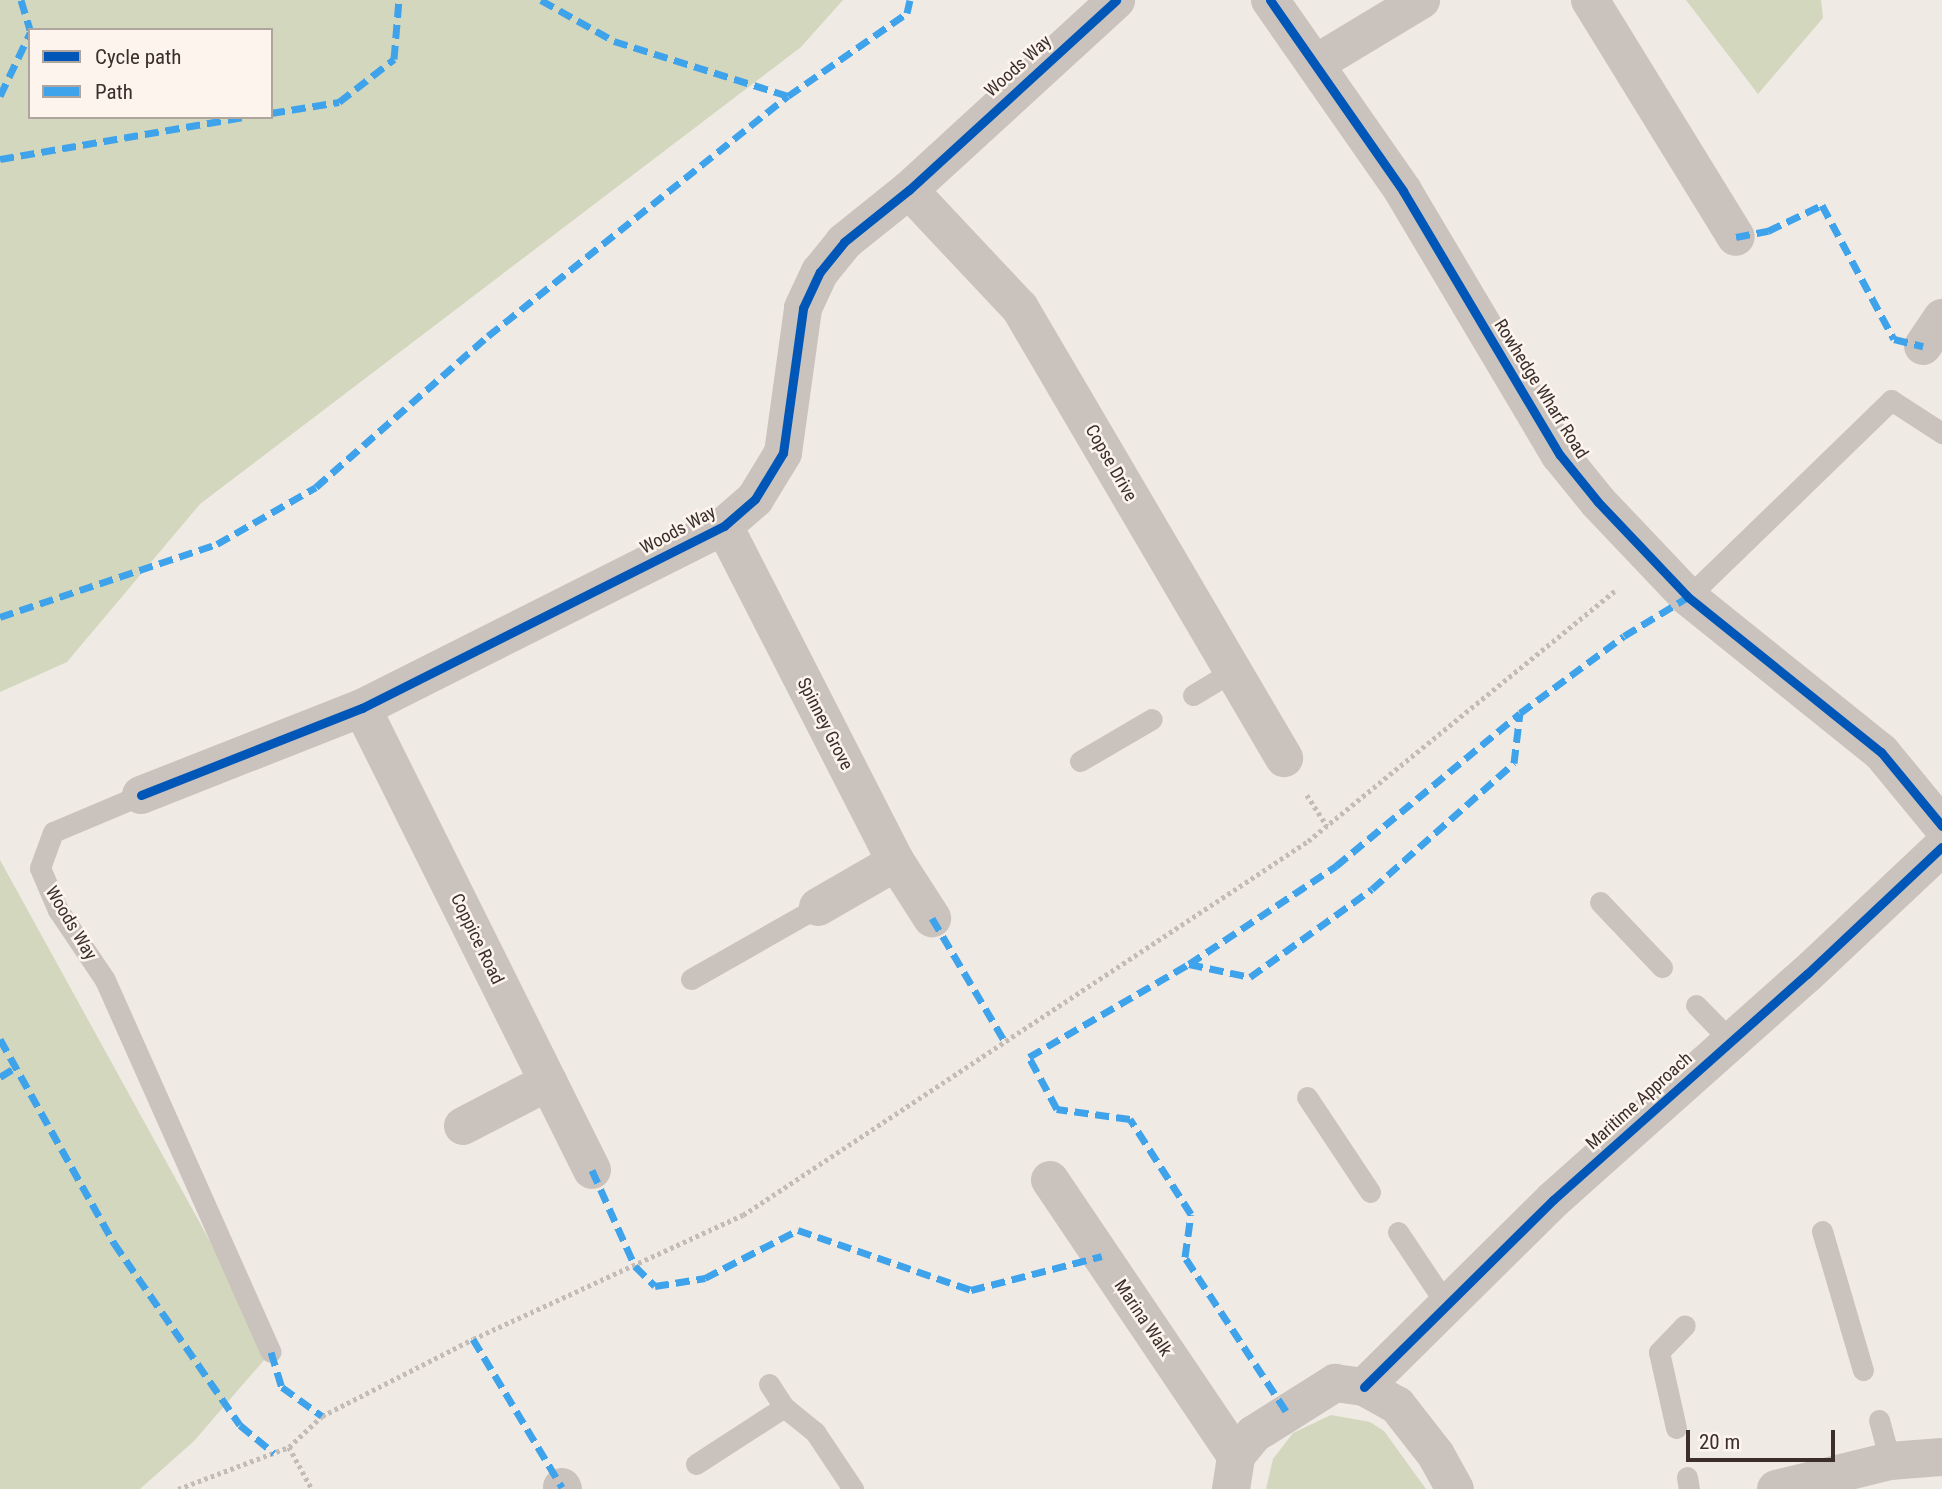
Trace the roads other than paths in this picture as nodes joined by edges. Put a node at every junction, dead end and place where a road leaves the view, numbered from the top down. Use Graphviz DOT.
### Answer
graph roads {
  1 [pos="1116,0"];
  2 [pos="1270,0"];
  3 [pos="1421,0"];
  4 [pos="1590,0"];
  5 [pos="1315,64"];
  6 [pos="909,190"];
  7 [pos="1736,237"];
  8 [pos="1942,433"];
  9 [pos="724,526"];
  10 [pos="1688,597"];
  11 [pos="1233,671"];
  12 [pos="1193,695"];
  13 [pos="362,708"];
  14 [pos="1152,719"];
  15 [pos="1284,758"];
  16 [pos="1080,761"];
  17 [pos="141,795"];
  18 [pos="1942,826"];
  19 [pos="1942,847"];
  20 [pos="896,862"];
  21 [pos="1600,902"];
  22 [pos="818,907"];
  23 [pos="932,918"];
  24 [pos="1662,967"];
  25 [pos="691,979"];
  26 [pos="1696,1004"];
  27 [pos="1731,1041"];
  28 [pos="548,1082"];
  29 [pos="1307,1097"];
  30 [pos="463,1126"];
  31 [pos="592,1170"];
  32 [pos="1049,1180"];
  33 [pos="1370,1192"];
  34 [pos="1822,1231"];
  35 [pos="1398,1232"];
  36 [pos="1448,1307"];
  37 [pos="1685,1325"];
  38 [pos="271,1352"];
  39 [pos="1863,1370"];
  40 [pos="769,1384"];
  41 [pos="1364,1387"];
  42 [pos="784,1406"];
  43 [pos="1879,1420"];
  44 [pos="1676,1428"];
  45 [pos="1891,1461"];
  46 [pos="1941,1462"];
  47 [pos="696,1464"];
  48 [pos="1234,1473"];
  49 [pos="853,1489"];
  50 [pos="1455,1489"];
  51 [pos="1776,1489"];
  1 -- 6 [label="street, Woods Way"];
  2 -- 5 [label="street, Rowhedge Wharf Road"];
  3 -- 5 [label="street"];
  4 -- 7 [label="street"];
  5 -- 10 [label="street, Rowhedge Wharf Road"];
  6 -- 9 [label="street, Woods Way"];
  6 -- 11 [label="street, Copse Drive"];
  8 -- 10 [label="lane"];
  9 -- 13 [label="street, Woods Way"];
  9 -- 20 [label="street, Spinney Grove"];
  10 -- 18 [label="street, Rowhedge Wharf Road"];
  11 -- 12 [label="lane"];
  11 -- 15 [label="street, Copse Drive"];
  13 -- 17 [label="street, Woods Way"];
  13 -- 28 [label="street, Coppice Road"];
  14 -- 16 [label="lane"];
  17 -- 38 [label="lane, Woods Way"];
  19 -- 27 [label="street, Maritime Approach"];
  20 -- 22 [label="street"];
  20 -- 23 [label="street, Spinney Grove"];
  21 -- 24 [label="lane"];
  22 -- 25 [label="lane"];
  26 -- 27 [label="lane"];
  27 -- 36 [label="street, Maritime Approach"];
  28 -- 30 [label="street"];
  28 -- 31 [label="street, Coppice Road"];
  29 -- 33 [label="lane"];
  32 -- 48 [label="street, Marina Walk"];
  34 -- 39 [label="lane"];
  35 -- 36 [label="lane"];
  36 -- 41 [label="street, Maritime Approach"];
  37 -- 44 [label="lane"];
  40 -- 42 [label="lane"];
  41 -- 48 [label="street"];
  41 -- 50 [label="street"];
  42 -- 47 [label="lane"];
  42 -- 49 [label="lane"];
  43 -- 45 [label="lane"];
  45 -- 46 [label="street"];
  45 -- 51 [label="street"];
}
